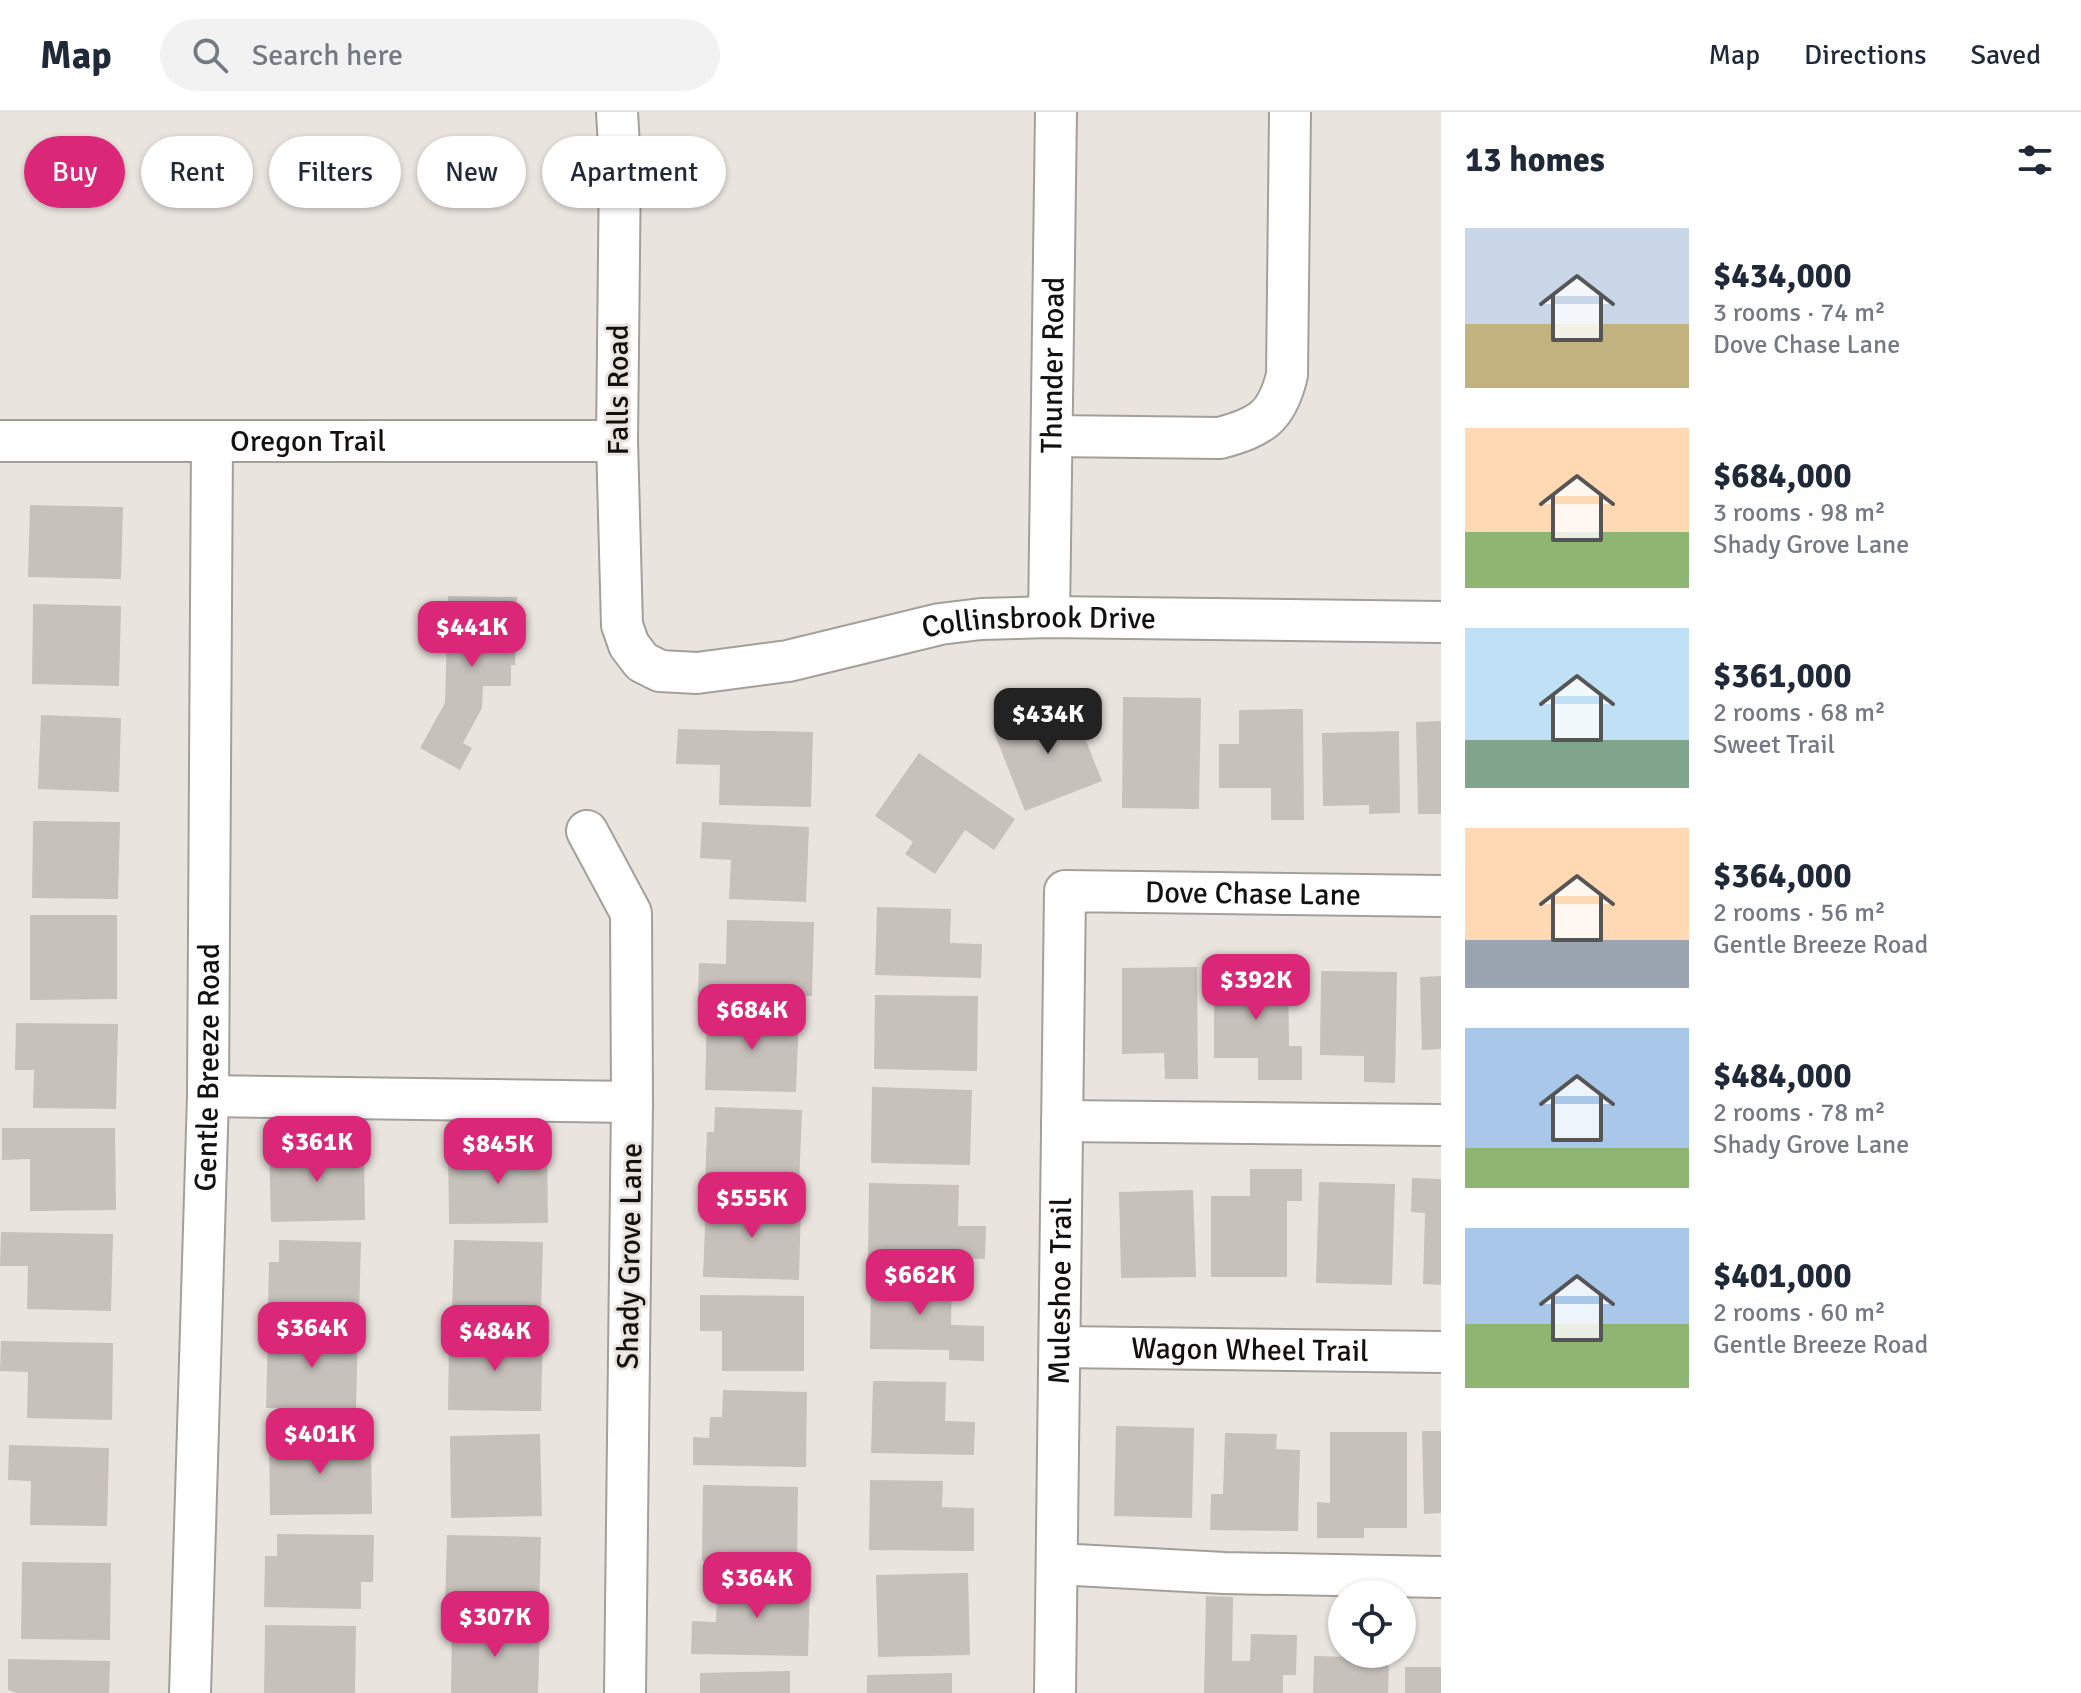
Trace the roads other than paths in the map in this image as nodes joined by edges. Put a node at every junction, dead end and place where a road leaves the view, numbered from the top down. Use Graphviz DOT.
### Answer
graph roads {
  1 [pos="617,112"];
  2 [pos="1056,112"];
  3 [pos="1290,112"];
  4 [pos="1052,436"];
  5 [pos="0,441"];
  6 [pos="617,441"];
  7 [pos="212,442"];
  8 [pos="1049,617"];
  9 [pos="1441,622"];
  10 [pos="642,662"];
  11 [pos="587,831"];
  12 [pos="1065,891"];
  13 [pos="1441,896"];
  14 [pos="208,1096"];
  15 [pos="632,1102"];
  16 [pos="1062,1121"];
  17 [pos="1441,1125"];
  18 [pos="1060,1347"];
  19 [pos="1441,1352"];
  20 [pos="1057,1564"];
  21 [pos="1441,1577"];
  22 [pos="190,1693"];
  23 [pos="625,1693"];
  24 [pos="1055,1693"];
  1 -- 6 [label="street, Falls Road"];
  2 -- 4 [label="street, Thunder Road"];
  3 -- 4 [label="street"];
  4 -- 8 [label="street, Thunder Road"];
  5 -- 7 [label="street, Oregon Trail"];
  6 -- 7 [label="street, Oregon Trail"];
  6 -- 10 [label="street, Falls Road"];
  7 -- 14 [label="street, Gentle Breeze Road"];
  8 -- 9 [label="street, Collinsbrook Drive"];
  8 -- 10 [label="street, Collinsbrook Drive"];
  11 -- 15 [label="street, Shady Grove Lane"];
  12 -- 13 [label="street, Dove Chase Lane"];
  12 -- 16 [label="street, Muleshoe Trail"];
  14 -- 15 [label="street"];
  14 -- 22 [label="street, Gentle Breeze Road"];
  15 -- 23 [label="street, Shady Grove Lane"];
  16 -- 17 [label="street"];
  16 -- 18 [label="street, Muleshoe Trail"];
  18 -- 19 [label="street, Wagon Wheel Trail"];
  18 -- 20 [label="street, Muleshoe Trail"];
  20 -- 21 [label="street"];
  20 -- 24 [label="street, Muleshoe Trail"];
}
